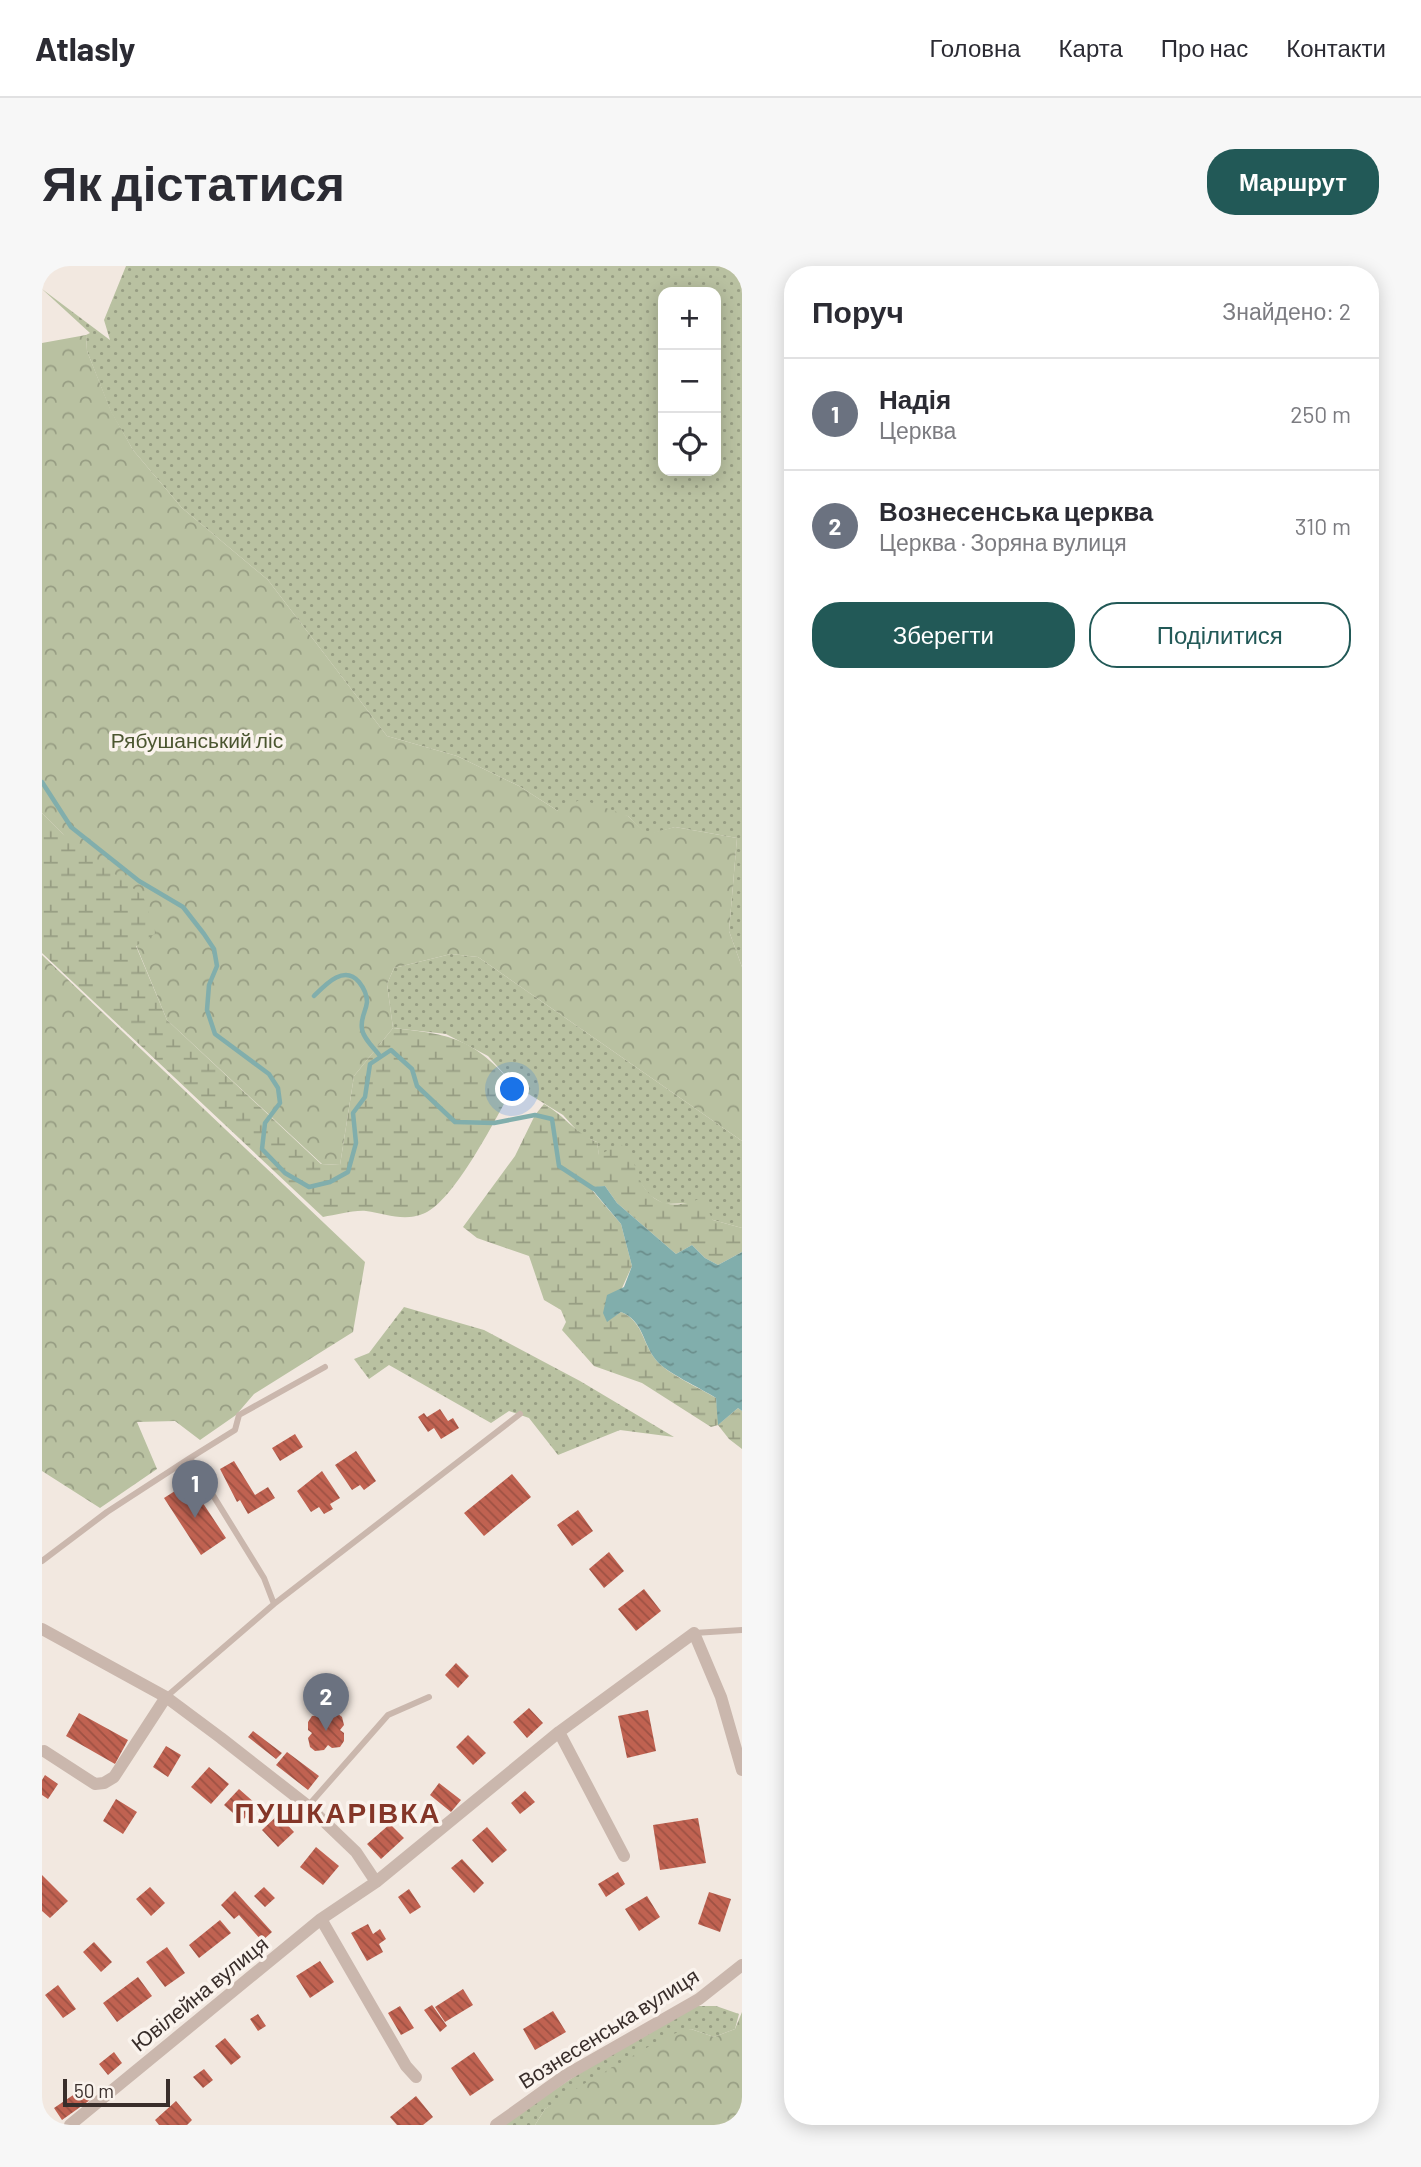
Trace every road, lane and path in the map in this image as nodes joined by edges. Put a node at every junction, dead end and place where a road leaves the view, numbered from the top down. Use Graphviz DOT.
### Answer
graph roads {
  1 [pos="325,1367"];
  2 [pos="520,1414"];
  3 [pos="190,1458"];
  4 [pos="42,1561"];
  5 [pos="274,1604"];
  6 [pos="42,1629"];
  7 [pos="742,1630"];
  8 [pos="694,1633"];
  9 [pos="166,1697"];
  10 [pos="429,1697"];
  11 [pos="559,1732"];
  12 [pos="44,1751"];
  13 [pos="742,1770"];
  14 [pos="308,1806"];
  15 [pos="624,1856"];
  16 [pos="376,1882"];
  17 [pos="321,1919"];
  18 [pos="742,1965"];
  19 [pos="416,2077"];
  20 [pos="70,2125"];
  21 [pos="496,2125"];
  1 -- 3 [label="lane"];
  2 -- 5 [label="lane"];
  3 -- 4 [label="lane"];
  3 -- 5 [label="lane"];
  5 -- 9 [label="lane"];
  6 -- 9 [label="street"];
  7 -- 8 [label="lane"];
  8 -- 11 [label="street"];
  8 -- 13 [label="street"];
  9 -- 12 [label="street"];
  9 -- 14 [label="street"];
  10 -- 14 [label="lane"];
  11 -- 15 [label="street"];
  11 -- 16 [label="street, Ювілейна вулиця"];
  14 -- 16 [label="street"];
  16 -- 17 [label="street, Ювілейна вулиця"];
  17 -- 19 [label="street"];
  17 -- 20 [label="street, Ювілейна вулиця"];
  18 -- 21 [label="street, Вознесенська вулиця"];
}
